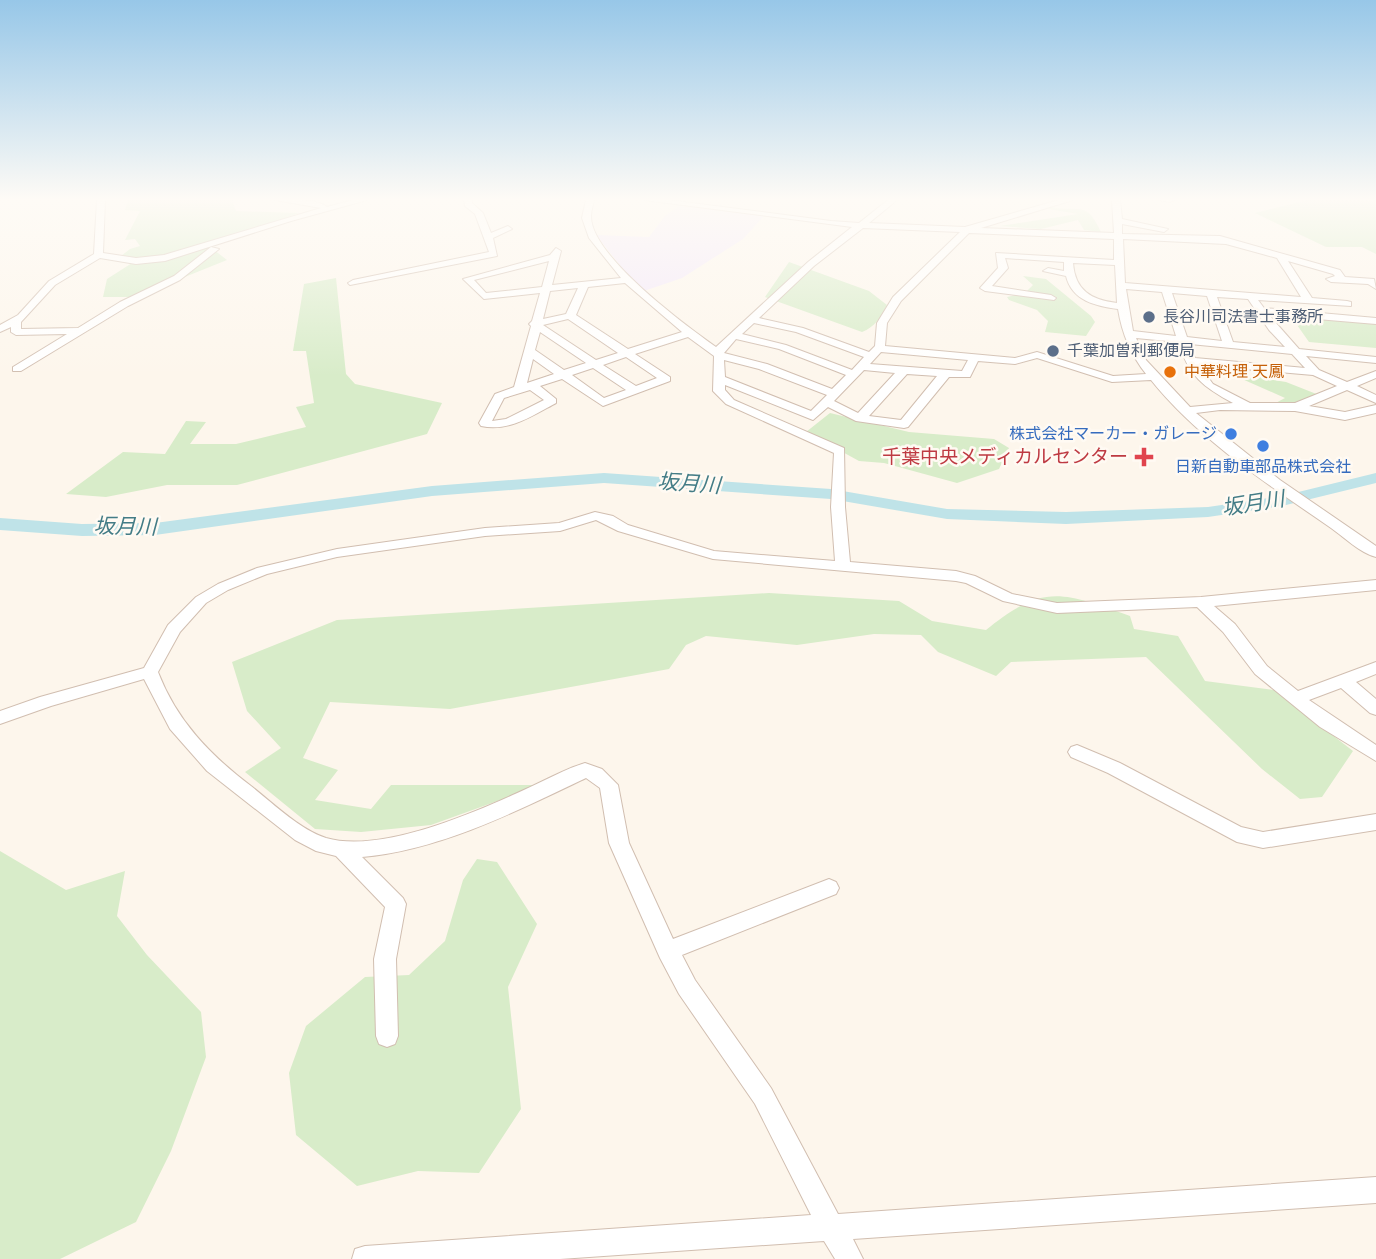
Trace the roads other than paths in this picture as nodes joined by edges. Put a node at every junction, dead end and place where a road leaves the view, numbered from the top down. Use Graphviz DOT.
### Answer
graph roads {
  1 [pos="92,259"];
  2 [pos="122,259"];
  3 [pos="158,259"];
  4 [pos="202,259"];
  5 [pos="479,259"];
  6 [pos="537,259"];
  7 [pos="554,259"];
  8 [pos="609,259"];
  9 [pos="818,259"];
  10 [pos="938,259"];
  11 [pos="1000,259"];
  12 [pos="1064,259"];
  13 [pos="1068,259"];
  14 [pos="1120,259"];
  15 [pos="1282,259"];
  16 [pos="1293,259"];
  17 [pos="1120,263"];
  18 [pos="518,264"];
  19 [pos="1048,271"];
  20 [pos="1068,274"];
  21 [pos="1341,279"];
  22 [pos="626,280"];
  23 [pos="353,283"];
  24 [pos="1376,285"];
  25 [pos="1122,286"];
  26 [pos="583,287"];
  27 [pos="1166,289"];
  28 [pos="545,291"];
  29 [pos="1212,292"];
  30 [pos="509,294"];
  31 [pos="1250,295"];
  32 [pos="1051,298"];
  33 [pos="1308,300"];
  34 [pos="1347,304"];
  35 [pos="1124,307"];
  36 [pos="1261,311"];
  37 [pos="570,316"];
  38 [pos="1356,319"];
  39 [pos="754,320"];
  40 [pos="16,321"];
  41 [pos="1376,321"];
  42 [pos="534,324"];
  43 [pos="0,329"];
  44 [pos="80,331"];
  45 [pos="690,333"];
  46 [pos="1128,334"];
  47 [pos="735,336"];
  48 [pos="1181,340"];
  49 [pos="1228,344"];
  50 [pos="529,351"];
  51 [pos="1294,351"];
  52 [pos="876,353"];
  53 [pos="624,354"];
  54 [pos="719,355"];
  55 [pos="975,357"];
  56 [pos="1376,360"];
  57 [pos="1190,361"];
  58 [pos="594,364"];
  59 [pos="864,367"];
  60 [pos="17,369"];
  61 [pos="904,370"];
  62 [pos="1315,372"];
  63 [pos="946,373"];
  64 [pos="853,374"];
  65 [pos="1376,374"];
  66 [pos="562,375"];
  67 [pos="1152,377"];
  68 [pos="720,379"];
  69 [pos="531,385"];
  70 [pos="1348,386"];
  71 [pos="519,390"];
  72 [pos="634,390"];
  73 [pos="831,398"];
  74 [pos="1376,399"];
  75 [pos="1251,407"];
  76 [pos="1297,407"];
  77 [pos="1376,409"];
  78 [pos="1187,411"];
  79 [pos="860,418"];
  80 [pos="1376,554"];
  81 [pos="842,567"];
  82 [pos="1376,586"];
  83 [pos="1201,602"];
  84 [pos="1376,668"];
  85 [pos="150,672"];
  86 [pos="1343,680"];
  87 [pos="1296,698"];
  88 [pos="1376,709"];
  89 [pos="0,718"];
  90 [pos="1077,752"];
  91 [pos="1376,754"];
  92 [pos="1376,822"];
  93 [pos="342,849"];
  94 [pos="829,888"];
  95 [pos="668,951"];
  96 [pos="387,1036"];
  97 [pos="1376,1190"];
  98 [pos="830,1226"];
  99 [pos="365,1259"];
  100 [pos="850,1259"];
  1 -- 40 [label="street"];
  2 -- 3 [label="street"];
  4 -- 44 [label="street"];
  5 -- 23 [label="street"];
  6 -- 18 [label="street"];
  7 -- 28 [label="street"];
  8 -- 22 [label="street"];
  9 -- 39 [label="street"];
  10 -- 52 [label="street"];
  11 -- 32 [label="street"];
  12 -- 13 [label="street"];
  13 -- 17 [label="street"];
  13 -- 20 [label="street"];
  14 -- 17 [label="street"];
  15 -- 33 [label="street"];
  16 -- 21 [label="street"];
  17 -- 25 [label="street"];
  18 -- 30 [label="street"];
  18 -- 30 [label="street"];
  19 -- 20 [label="street"];
  20 -- 35 [label="street"];
  21 -- 24 [label="street"];
  21 -- 34 [label="street"];
  22 -- 26 [label="street"];
  22 -- 45 [label="street"];
  25 -- 27 [label="street"];
  25 -- 35 [label="street"];
  26 -- 28 [label="street"];
  26 -- 37 [label="street"];
  27 -- 29 [label="street"];
  27 -- 48 [label="street"];
  28 -- 30 [label="street"];
  28 -- 42 [label="street"];
  29 -- 31 [label="street"];
  29 -- 49 [label="street"];
  31 -- 33 [label="street"];
  31 -- 36 [label="street"];
  33 -- 34 [label="street"];
  34 -- 38 [label="street"];
  35 -- 46 [label="street"];
  36 -- 38 [label="street"];
  36 -- 51 [label="street"];
  37 -- 42 [label="street"];
  37 -- 53 [label="street"];
  38 -- 41 [label="street"];
  39 -- 47 [label="street"];
  39 -- 52 [label="street"];
  40 -- 43 [label="street"];
  40 -- 44 [label="street"];
  42 -- 50 [label="street"];
  42 -- 58 [label="street"];
  44 -- 60 [label="street"];
  45 -- 53 [label="street"];
  45 -- 54 [label="street"];
  46 -- 48 [label="street"];
  46 -- 67 [label="street"];
  47 -- 54 [label="street"];
  47 -- 64 [label="street"];
  48 -- 49 [label="street"];
  48 -- 57 [label="street"];
  49 -- 51 [label="street"];
  50 -- 66 [label="street"];
  50 -- 71 [label="street"];
  51 -- 56 [label="street"];
  51 -- 62 [label="street"];
  52 -- 55 [label="street"];
  52 -- 59 [label="street"];
  53 -- 58 [label="street"];
  53 -- 72 [label="street"];
  54 -- 68 [label="street"];
  54 -- 73 [label="street"];
  55 -- 63 [label="street"];
  55 -- 67 [label="street"];
  57 -- 62 [label="street"];
  57 -- 75 [label="street"];
  58 -- 66 [label="street"];
  58 -- 72 [label="street"];
  59 -- 61 [label="street"];
  59 -- 64 [label="street"];
  61 -- 63 [label="street"];
  61 -- 79 [label="street"];
  62 -- 70 [label="street"];
  63 -- 79 [label="street"];
  64 -- 73 [label="street"];
  65 -- 70 [label="street"];
  66 -- 69 [label="street"];
  66 -- 72 [label="street"];
  67 -- 78 [label="street"];
  68 -- 73 [label="street"];
  68 -- 81 [label="street"];
  69 -- 71 [label="street"];
  69 -- 71 [label="street"];
  70 -- 74 [label="street"];
  70 -- 76 [label="street"];
  73 -- 79 [label="street"];
  75 -- 76 [label="street"];
  75 -- 78 [label="street"];
  76 -- 77 [label="street"];
  78 -- 80 [label="street"];
  81 -- 83 [label="street"];
  81 -- 85 [label="street"];
  82 -- 83 [label="street"];
  83 -- 87 [label="street"];
  84 -- 86 [label="street"];
  85 -- 89 [label="street"];
  85 -- 93 [label="street"];
  86 -- 87 [label="street"];
  86 -- 88 [label="street"];
  87 -- 91 [label="street"];
  90 -- 92 [label="street"];
  93 -- 95 [label="street"];
  93 -- 96 [label="street"];
  94 -- 95 [label="street"];
  95 -- 98 [label="street"];
  97 -- 98 [label="street"];
  98 -- 99 [label="street"];
  98 -- 100 [label="street"];
}
